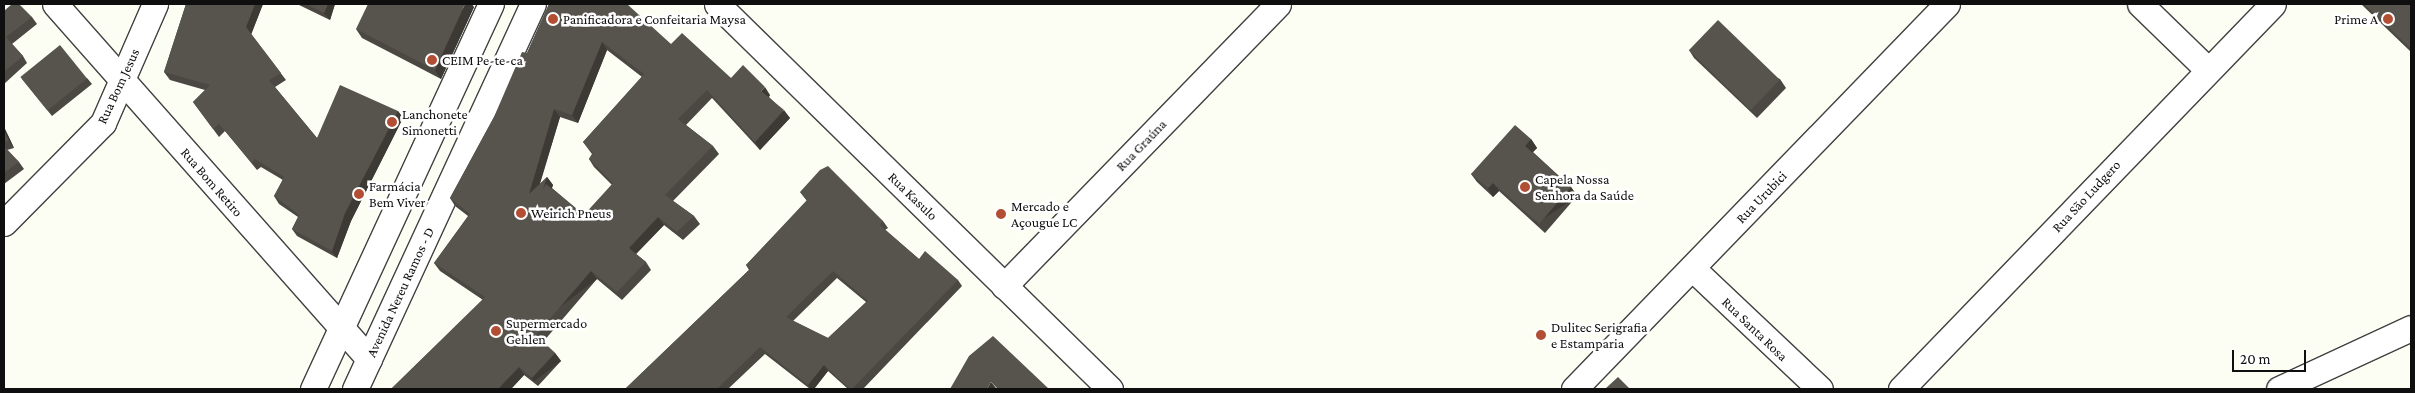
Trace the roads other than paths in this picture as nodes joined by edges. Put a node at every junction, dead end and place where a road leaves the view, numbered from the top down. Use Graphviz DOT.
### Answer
graph roads {
  1 [pos="55,4"];
  2 [pos="155,4"];
  3 [pos="491,4"];
  4 [pos="533,4"];
  5 [pos="717,4"];
  6 [pos="1278,4"];
  7 [pos="1947,4"];
  8 [pos="2140,4"];
  9 [pos="2273,4"];
  10 [pos="2207,69"];
  11 [pos="122,79"];
  12 [pos="4,223"];
  13 [pos="1692,268"];
  14 [pos="1004,286"];
  15 [pos="2411,328"];
  16 [pos="341,329"];
  17 [pos="369,359"];
  18 [pos="318,387"];
  19 [pos="355,389"];
  20 [pos="1110,389"];
  21 [pos="1574,389"];
  22 [pos="1820,389"];
  23 [pos="1901,389"];
  24 [pos="2279,389"];
  1 -- 11 [label="street, Rua Bom Retiro"];
  2 -- 11 [label="street, Rua Bom Jesus"];
  3 -- 16 [label="street"];
  4 -- 17 [label="street, Avenida Nereu Ramos - D"];
  5 -- 14 [label="street, Rua Kasulo"];
  6 -- 14 [label="street, Rua Graúna"];
  7 -- 13 [label="street, Rua Urubici"];
  8 -- 10 [label="street"];
  9 -- 10 [label="street, Rua São Ludgero"];
  10 -- 23 [label="street, Rua São Ludgero"];
  11 -- 12 [label="street, Rua Bom Jesus"];
  11 -- 16 [label="street, Rua Bom Retiro"];
  13 -- 21 [label="street, Rua Urubici"];
  13 -- 22 [label="street, Rua Santa Rosa"];
  14 -- 20 [label="street, Rua Kasulo"];
  15 -- 24 [label="street"];
  16 -- 17 [label="street, Rua Bom Retiro"];
  16 -- 18 [label="street"];
  17 -- 19 [label="street, Avenida Nereu Ramos - D"];
}
